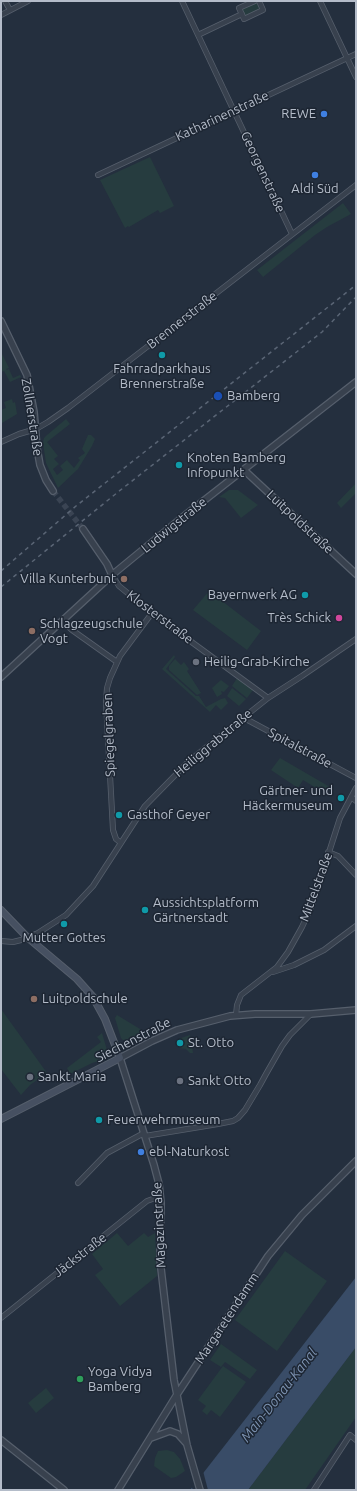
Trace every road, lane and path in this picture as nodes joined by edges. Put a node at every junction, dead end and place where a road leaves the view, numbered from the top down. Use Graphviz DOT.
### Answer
graph roads {
  1 [pos="5,1"];
  2 [pos="28,1"];
  3 [pos="182,1"];
  4 [pos="255,1"];
  5 [pos="259,1"];
  6 [pos="320,1"];
  7 [pos="10,10"];
  8 [pos="242,14"];
  9 [pos="1,15"];
  10 [pos="198,35"];
  11 [pos="356,54"];
  12 [pos="347,58"];
  13 [pos="356,76"];
  14 [pos="234,110"];
  15 [pos="98,175"];
  16 [pos="356,185"];
  17 [pos="292,234"];
  18 [pos="1,321"];
  19 [pos="356,382"];
  20 [pos="36,429"];
  21 [pos="1,442"];
  22 [pos="244,470"];
  23 [pos="53,491"];
  24 [pos="83,529"];
  25 [pos="356,574"];
  26 [pos="112,575"];
  27 [pos="152,613"];
  28 [pos="62,621"];
  29 [pos="356,639"];
  30 [pos="117,662"];
  31 [pos="1,677"];
  32 [pos="268,698"];
  33 [pos="244,718"];
  34 [pos="356,778"];
  35 [pos="356,788"];
  36 [pos="351,797"];
  37 [pos="356,801"];
  38 [pos="121,843"];
  39 [pos="328,852"];
  40 [pos="356,876"];
  41 [pos="1,910"];
  42 [pos="356,926"];
  43 [pos="27,937"];
  44 [pos="1,941"];
  45 [pos="271,972"];
  46 [pos="356,1010"];
  47 [pos="311,1014"];
  48 [pos="236,1015"];
  49 [pos="120,1058"];
  50 [pos="1,1119"];
  51 [pos="145,1135"];
  52 [pos="356,1161"];
  53 [pos="78,1183"];
  54 [pos="161,1196"];
  55 [pos="1,1318"];
  56 [pos="176,1396"];
  57 [pos="354,1437"];
  58 [pos="151,1438"];
  59 [pos="1,1440"];
  60 [pos="188,1447"];
  61 [pos="64,1490"];
  62 [pos="118,1490"];
  63 [pos="200,1490"];
  64 [pos="314,1490"];
  1 -- 7 [label="street"];
  2 -- 7 [label="street"];
  3 -- 10 [label="street, Georgenstraße"];
  4 -- 8 [label="street"];
  5 -- 8 [label="street"];
  6 -- 12 [label="street"];
  7 -- 9 [label="street"];
  8 -- 10 [label="street"];
  10 -- 14 [label="street, Georgenstraße"];
  11 -- 12 [label="street, Katharinenstraße"];
  12 -- 13 [label="street"];
  12 -- 14 [label="street, Katharinenstraße"];
  14 -- 15 [label="street, Katharinenstraße"];
  14 -- 17 [label="street, Georgenstraße"];
  16 -- 17 [label="street, Brennerstraße"];
  17 -- 20 [label="street, Brennerstraße"];
  18 -- 20 [label="street, Zollnerstraße"];
  19 -- 22 [label="street, Ludwigstraße"];
  20 -- 21 [label="street, Brennerstraße"];
  20 -- 23 [label="street, Zollnerstraße"];
  22 -- 25 [label="street, Luitpoldstraße"];
  22 -- 26 [label="street, Ludwigstraße"];
  24 -- 26 [label="street"];
  26 -- 27 [label="street, Klosterstraße"];
  26 -- 28 [label="street, Ludwigstraße"];
  27 -- 30 [label="street, Spiegelgraben"];
  27 -- 32 [label="street, Klosterstraße"];
  28 -- 30 [label="street"];
  28 -- 31 [label="street, Ludwigstraße"];
  29 -- 32 [label="street, Heiliggrabstraße"];
  30 -- 38 [label="street, Spiegelgraben"];
  32 -- 33 [label="street, Heiliggrabstraße"];
  33 -- 34 [label="street, Spitalstraße"];
  33 -- 38 [label="street, Heiliggrabstraße"];
  35 -- 36 [label="street, Mittelstraße"];
  36 -- 37 [label="street"];
  36 -- 39 [label="street, Mittelstraße"];
  38 -- 43 [label="street, Heiliggrabstraße"];
  39 -- 40 [label="street"];
  39 -- 45 [label="street, Mittelstraße"];
  41 -- 43 [label="main road"];
  42 -- 45 [label="street"];
  43 -- 44 [label="street, Heiliggrabstraße"];
  43 -- 49 [label="main road"];
  45 -- 48 [label="street, Mittelstraße"];
  46 -- 47 [label="street, Siechenstraße"];
  47 -- 48 [label="street, Siechenstraße"];
  47 -- 51 [label="street"];
  48 -- 49 [label="street, Siechenstraße"];
  49 -- 50 [label="main road, Siechenstraße"];
  49 -- 51 [label="street, Magazinstraße"];
  51 -- 53 [label="street"];
  51 -- 54 [label="street, Magazinstraße"];
  52 -- 56 [label="street, Margaretendamm"];
  54 -- 55 [label="street, Jäckstraße"];
  54 -- 56 [label="street, Magazinstraße"];
  56 -- 58 [label="street, Margaretendamm"];
  56 -- 60 [label="street, Magazinstraße"];
  57 -- 64 [label="street"];
  58 -- 60 [label="street"];
  58 -- 62 [label="street, Margaretendamm"];
  59 -- 61 [label="street"];
  60 -- 63 [label="street, Magazinstraße"];
}
